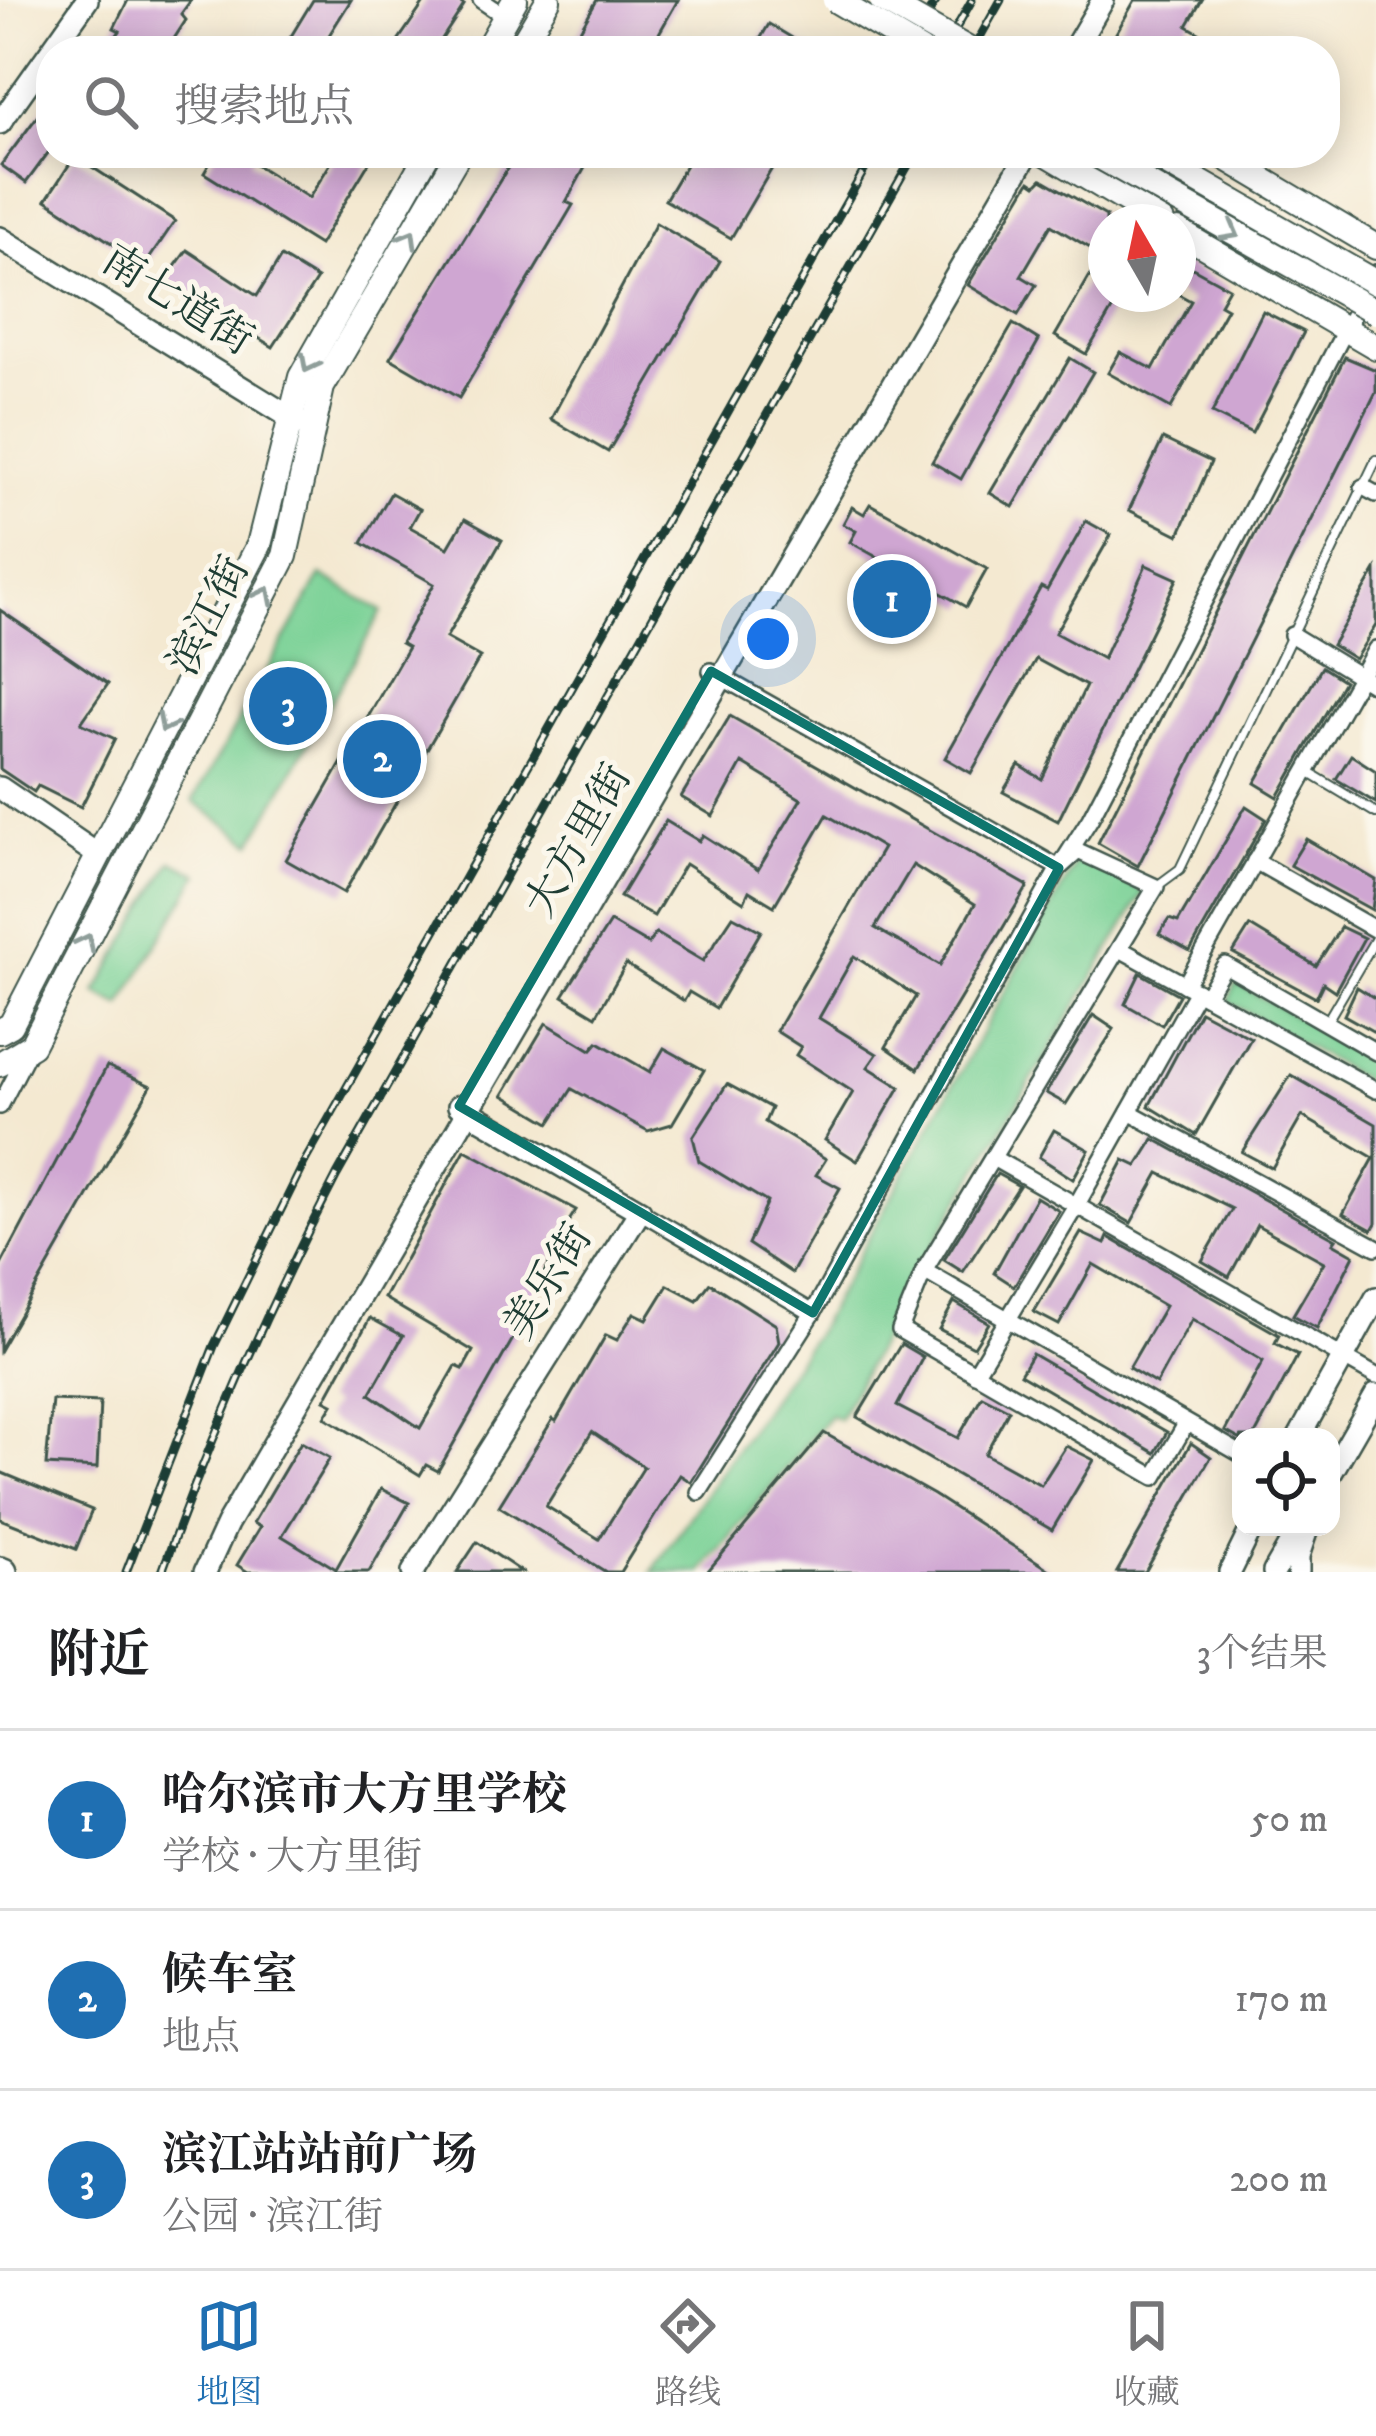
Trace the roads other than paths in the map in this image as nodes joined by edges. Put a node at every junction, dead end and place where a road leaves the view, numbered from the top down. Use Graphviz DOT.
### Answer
graph roads {
  1 [pos="87,0"];
  2 [pos="481,0"];
  3 [pos="548,0"];
  4 [pos="835,0"];
  5 [pos="882,0"];
  6 [pos="1103,0"];
  7 [pos="1118,0"];
  8 [pos="510,8"];
  9 [pos="62,36"];
  10 [pos="494,36"];
  11 [pos="527,36"];
  12 [pos="896,36"];
  13 [pos="945,36"];
  14 [pos="1082,36"];
  15 [pos="1097,36"];
  16 [pos="36,72"];
  17 [pos="0,123"];
  18 [pos="419,168"];
  19 [pos="450,168"];
  20 [pos="1003,168"];
  21 [pos="1019,168"];
  22 [pos="1071,168"];
  23 [pos="1120,168"];
  24 [pos="1175,168"];
  25 [pos="1243,168"];
  26 [pos="1132,204"];
  27 [pos="0,238"];
  28 [pos="1196,242"];
  29 [pos="1376,247"];
  30 [pos="1376,271"];
  31 [pos="1376,283"];
  32 [pos="1376,312"];
  33 [pos="1343,329"];
  34 [pos="1376,347"];
  35 [pos="301,424"];
  36 [pos="1376,460"];
  37 [pos="1370,490"];
  38 [pos="1292,635"];
  39 [pos="1376,649"];
  40 [pos="716,673"];
  41 [pos="1360,677"];
  42 [pos="1376,686"];
  43 [pos="1306,771"];
  44 [pos="0,788"];
  45 [pos="1376,813"];
  46 [pos="98,855"];
  47 [pos="1256,861"];
  48 [pos="1059,868"];
  49 [pos="1156,887"];
  50 [pos="1376,934"];
  51 [pos="1120,949"];
  52 [pos="1203,952"];
  53 [pos="1225,965"];
  54 [pos="1196,990"];
  55 [pos="4,1022"];
  56 [pos="1326,1023"];
  57 [pos="32,1046"];
  58 [pos="1376,1052"];
  59 [pos="2,1063"];
  60 [pos="1376,1090"];
  61 [pos="0,1106"];
  62 [pos="463,1108"];
  63 [pos="1129,1112"];
  64 [pos="992,1158"];
  65 [pos="1076,1206"];
  66 [pos="640,1211"];
  67 [pos="1376,1247"];
  68 [pos="924,1270"];
  69 [pos="1376,1298"];
  70 [pos="813,1313"];
  71 [pos="1009,1320"];
  72 [pos="1342,1359"];
  73 [pos="975,1374"];
  74 [pos="1376,1376"];
  75 [pos="1376,1395"];
  76 [pos="1186,1424"];
  77 [pos="1304,1428"];
  78 [pos="1232,1449"];
  79 [pos="1340,1457"];
  80 [pos="699,1492"];
  81 [pos="1248,1536"];
  82 [pos="1297,1536"];
  83 [pos="1301,1536"];
  84 [pos="201,1572"];
  85 [pos="413,1572"];
  86 [pos="1230,1572"];
  87 [pos="1274,1572"];
  88 [pos="1298,1572"];
  1 -- 9 [label="main road"];
  2 -- 8 [label="street"];
  3 -- 11 [label="main road"];
  4 -- 12 [label="main road, bridge"];
  5 -- 13 [label="main road, bridge"];
  6 -- 14 [label="main road"];
  7 -- 15 [label="main road"];
  8 -- 10 [label="main road"];
  16 -- 17 [label="main road"];
  18 -- 35 [label="main road, 滨江街, one-way"];
  35 -- 19 [label="main road, 滨江街, one-way"];
  20 -- 40 [label="main road, 大方里街"];
  21 -- 40 [label="main road, 大方里街"];
  22 -- 26 [label="main road"];
  23 -- 32 [label="main road, one-way, bridge"];
  24 -- 31 [label="main road, bridge"];
  25 -- 29 [label="main road"];
  27 -- 35 [label="main road, 南七道街"];
  28 -- 33 [label="main road"];
  30 -- 33 [label="street"];
  33 -- 34 [label="main road"];
  33 -- 48 [label="street"];
  35 -- 46 [label="main road, 滨江街, one-way"];
  57 -- 35 [label="main road, 滨江街, one-way"];
  36 -- 37 [label="lane"];
  37 -- 38 [label="lane"];
  38 -- 41 [label="street"];
  38 -- 49 [label="lane"];
  39 -- 41 [label="street"];
  40 -- 48 [label="street"];
  40 -- 62 [label="main road, 大方里街"];
  41 -- 42 [label="street"];
  41 -- 43 [label="street"];
  43 -- 45 [label="lane"];
  43 -- 47 [label="street"];
  44 -- 46 [label="main road"];
  46 -- 55 [label="main road, 滨江街"];
  47 -- 50 [label="street"];
  47 -- 52 [label="street"];
  48 -- 49 [label="street"];
  48 -- 70 [label="street"];
  49 -- 51 [label="street"];
  50 -- 56 [label="lane"];
  51 -- 54 [label="street"];
  51 -- 64 [label="street"];
  52 -- 53 [label="lane"];
  52 -- 54 [label="street"];
  53 -- 54 [label="street"];
  53 -- 56 [label="street"];
  54 -- 60 [label="street"];
  54 -- 63 [label="street"];
  56 -- 58 [label="street"];
  57 -- 59 [label="main road"];
  57 -- 61 [label="street, 滨江街"];
  62 -- 66 [label="main road, 美乐街"];
  62 -- 84 [label="main road, 大方里街"];
  63 -- 65 [label="street"];
  63 -- 67 [label="street"];
  64 -- 65 [label="street"];
  64 -- 68 [label="street"];
  65 -- 71 [label="street"];
  65 -- 72 [label="street"];
  66 -- 70 [label="street"];
  66 -- 85 [label="main road, 美乐街"];
  68 -- 71 [label="street"];
  68 -- 73 [label="street"];
  69 -- 72 [label="main road"];
  70 -- 80 [label="street"];
  71 -- 73 [label="street"];
  71 -- 76 [label="street"];
  72 -- 74 [label="street"];
  72 -- 77 [label="main road"];
  73 -- 76 [label="street"];
  75 -- 79 [label="main road"];
  76 -- 78 [label="street"];
  81 -- 86 [label="main road"];
  82 -- 87 [label="main road"];
  83 -- 88 [label="main road"];
}
